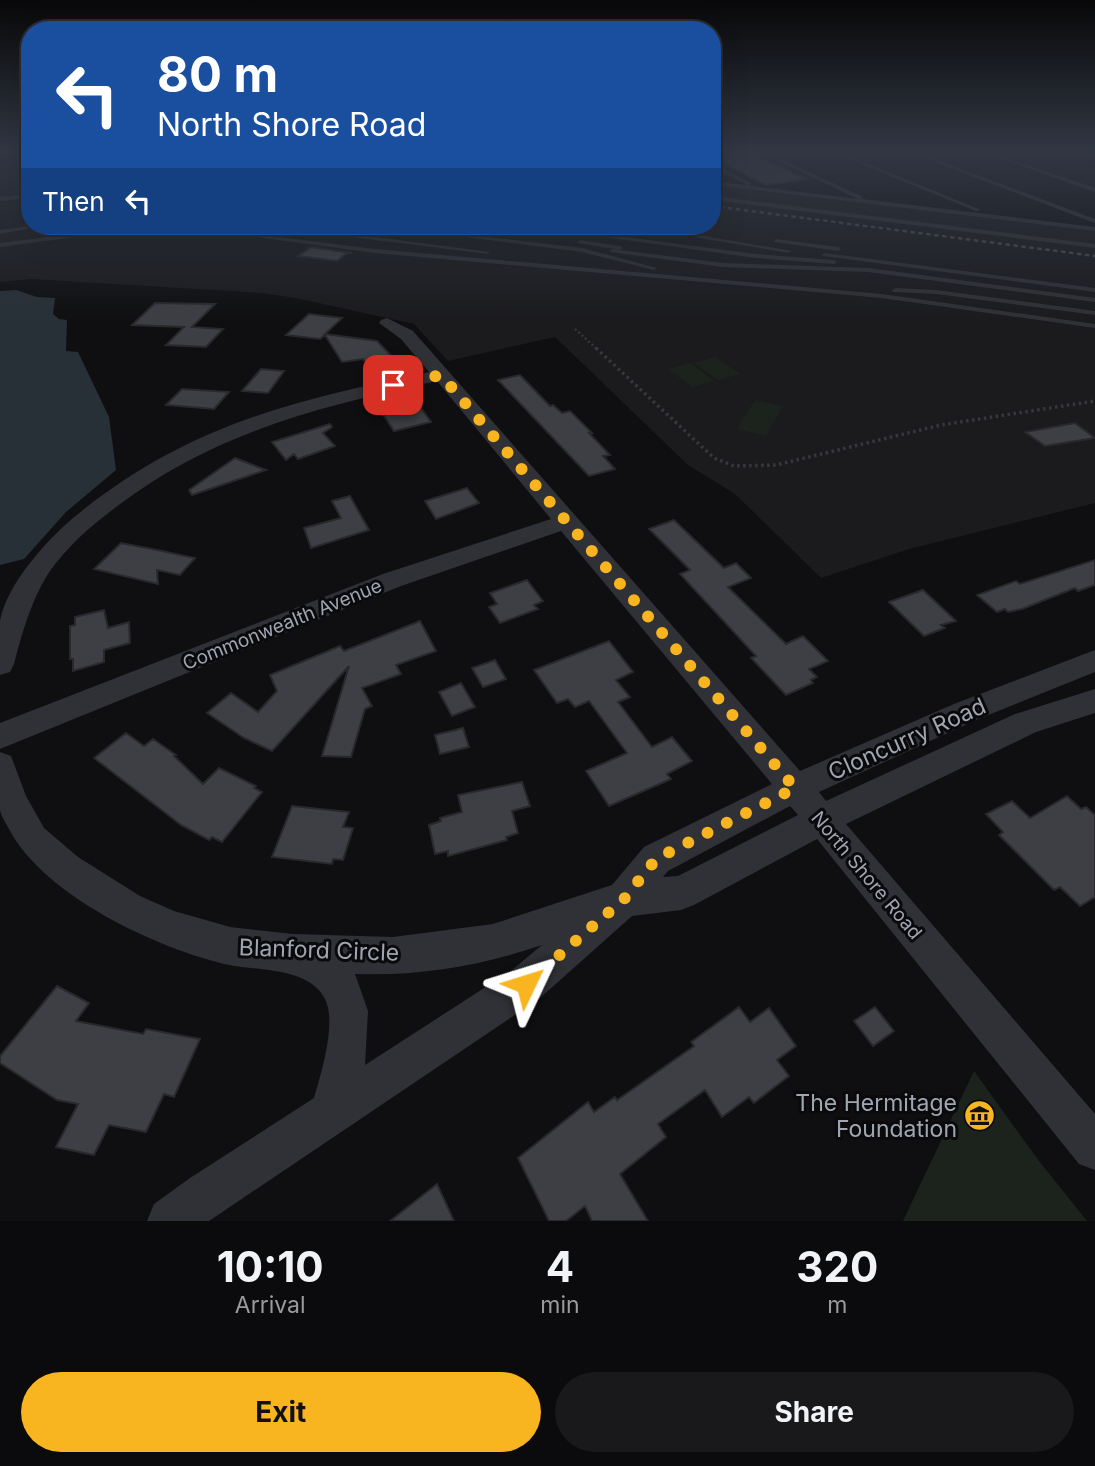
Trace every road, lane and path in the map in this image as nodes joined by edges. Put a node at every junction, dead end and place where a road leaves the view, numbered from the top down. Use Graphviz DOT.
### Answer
graph roads {
  1 [pos="784,207"];
  2 [pos="911,207"];
  3 [pos="969,207"];
  4 [pos="1057,207"];
  5 [pos="994,217"];
  6 [pos="1095,221"];
  7 [pos="21,229"];
  8 [pos="1095,229"];
  9 [pos="0,232"];
  10 [pos="721,232"];
  11 [pos="21,235"];
  12 [pos="111,235"];
  13 [pos="250,235"];
  14 [pos="286,235"];
  15 [pos="320,235"];
  16 [pos="351,235"];
  17 [pos="386,235"];
  18 [pos="421,235"];
  19 [pos="457,235"];
  20 [pos="488,235"];
  21 [pos="522,235"];
  22 [pos="557,235"];
  23 [pos="596,235"];
  24 [pos="620,235"];
  25 [pos="651,235"];
  26 [pos="668,235"];
  27 [pos="694,235"];
  28 [pos="0,238"];
  29 [pos="1095,246"];
  30 [pos="0,249"];
  31 [pos="771,252"];
  32 [pos="817,254"];
  33 [pos="756,256"];
  34 [pos="461,258"];
  35 [pos="617,259"];
  36 [pos="578,268"];
  37 [pos="652,268"];
  38 [pos="868,270"];
  39 [pos="661,274"];
  40 [pos="1095,285"];
  41 [pos="864,290"];
  42 [pos="1095,295"];
  43 [pos="1095,313"];
  44 [pos="387,323"];
  45 [pos="1095,324"];
  46 [pos="575,329"];
  47 [pos="441,375"];
  48 [pos="1095,401"];
  49 [pos="568,521"];
  50 [pos="1095,661"];
  51 [pos="0,664"];
  52 [pos="1095,701"];
  53 [pos="0,736"];
  54 [pos="0,765"];
  55 [pos="795,788"];
  56 [pos="821,820"];
  57 [pos="624,899"];
  58 [pos="293,953"];
  59 [pos="330,1114"];
  60 [pos="1095,1148"];
  61 [pos="171,1221"];
  1 -- 29 [label="lane"];
  2 -- 5 [label="lane"];
  3 -- 5 [label="lane"];
  4 -- 6 [label="lane"];
  5 -- 8 [label="lane"];
  7 -- 9 [label="lane"];
  10 -- 40 [label="lane"];
  11 -- 28 [label="lane"];
  12 -- 30 [label="lane"];
  13 -- 34 [label="lane"];
  14 -- 34 [label="lane"];
  15 -- 36 [label="lane"];
  16 -- 39 [label="lane"];
  17 -- 37 [label="lane"];
  18 -- 35 [label="lane"];
  19 -- 35 [label="lane"];
  20 -- 38 [label="lane"];
  21 -- 38 [label="lane"];
  22 -- 33 [label="lane"];
  23 -- 33 [label="lane"];
  24 -- 33 [label="lane"];
  25 -- 31 [label="lane"];
  26 -- 31 [label="lane"];
  27 -- 32 [label="lane"];
  31 -- 32 [label="lane"];
  32 -- 42 [label="lane"];
  33 -- 42 [label="lane"];
  34 -- 36 [label="lane"];
  35 -- 37 [label="lane"];
  36 -- 39 [label="lane"];
  37 -- 41 [label="lane"];
  38 -- 42 [label="lane"];
  39 -- 45 [label="lane"];
  41 -- 43 [label="lane"];
  41 -- 45 [label="lane"];
  44 -- 47 [label="street, North Shore Road"];
  46 -- 48 [label="path"];
  47 -- 49 [label="street, North Shore Road"];
  47 -- 51 [label="street"];
  49 -- 53 [label="street, Commonwealth Avenue"];
  49 -- 55 [label="street, North Shore Road"];
  50 -- 55 [label="street, Cloncurry Road"];
  52 -- 56 [label="street, Cloncurry Road"];
  54 -- 58 [label="street, Blanford Circle"];
  55 -- 56 [label="street, North Shore Road"];
  55 -- 57 [label="street, Cloncurry Road"];
  56 -- 57 [label="street, Cloncurry Road"];
  56 -- 60 [label="street, North Shore Road"];
  57 -- 58 [label="street, Blanford Circle"];
  57 -- 59 [label="street, Cloncurry Road"];
  58 -- 59 [label="street"];
  59 -- 61 [label="street, Cloncurry Road"];
}
